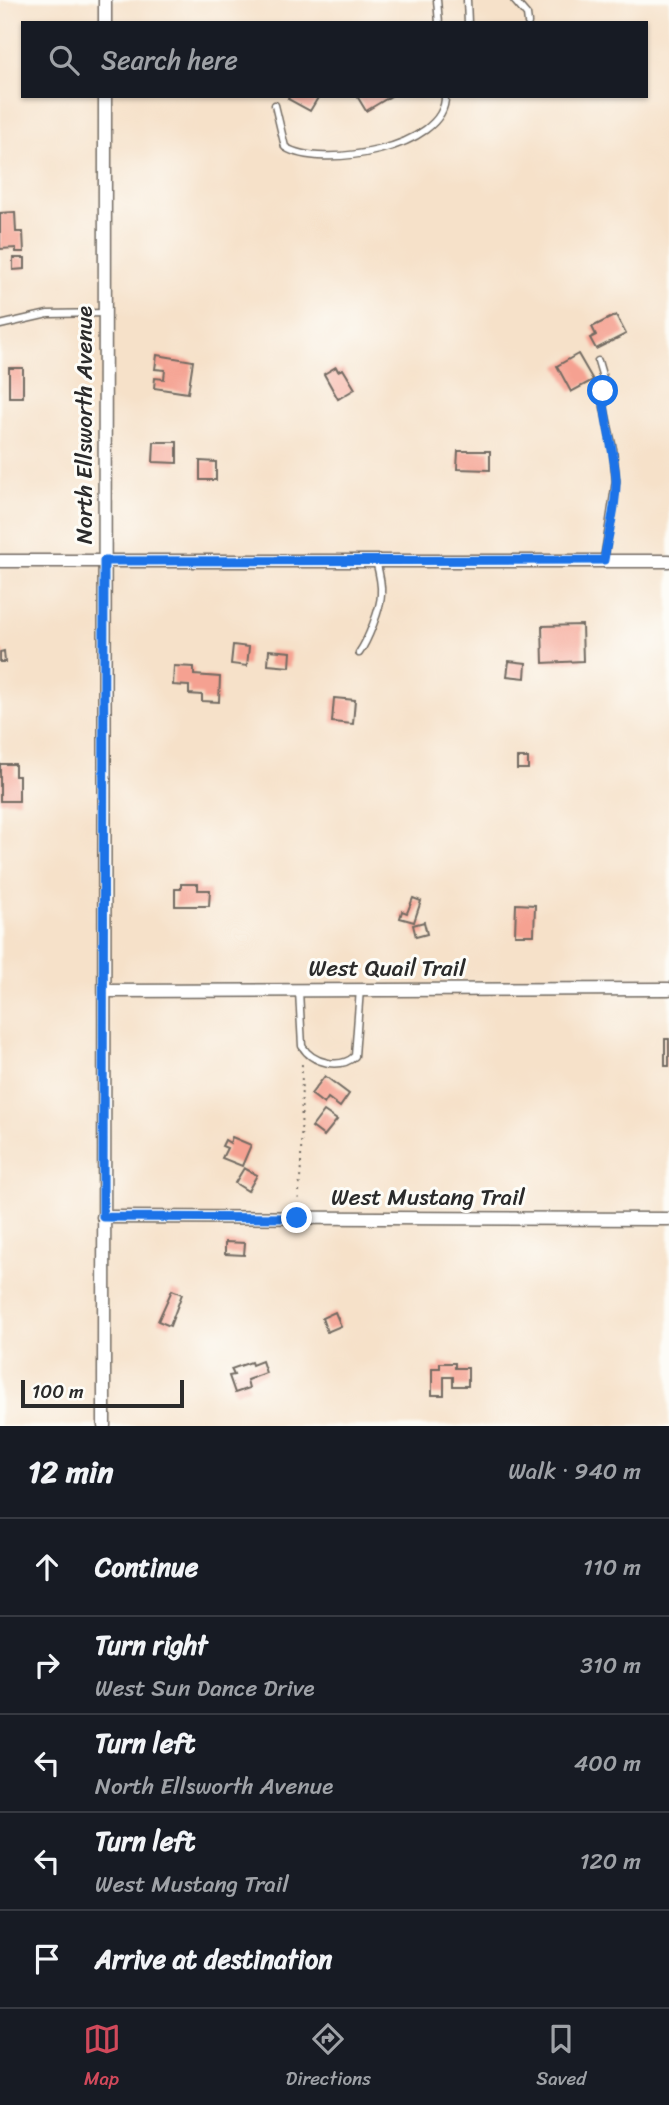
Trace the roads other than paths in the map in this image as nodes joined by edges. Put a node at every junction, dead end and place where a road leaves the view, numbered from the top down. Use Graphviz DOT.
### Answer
graph roads {
  1 [pos="105,0"];
  2 [pos="437,0"];
  3 [pos="467,0"];
  4 [pos="514,0"];
  5 [pos="105,21"];
  6 [pos="439,21"];
  7 [pos="468,21"];
  8 [pos="528,21"];
  9 [pos="105,98"];
  10 [pos="445,98"];
  11 [pos="275,105"];
  12 [pos="105,313"];
  13 [pos="0,326"];
  14 [pos="598,361"];
  15 [pos="604,560"];
  16 [pos="0,561"];
  17 [pos="104,561"];
  18 [pos="376,561"];
  19 [pos="669,561"];
  20 [pos="359,653"];
  21 [pos="360,988"];
  22 [pos="299,989"];
  23 [pos="669,989"];
  24 [pos="105,991"];
  25 [pos="103,1217"];
  26 [pos="669,1219"];
  27 [pos="104,1426"];
  1 -- 5 [label="street"];
  2 -- 6 [label="lane"];
  3 -- 7 [label="lane"];
  4 -- 8 [label="lane"];
  9 -- 12 [label="street, North Ellsworth Avenue"];
  10 -- 11 [label="lane"];
  12 -- 13 [label="lane"];
  12 -- 17 [label="street, North Ellsworth Avenue"];
  14 -- 15 [label="lane"];
  15 -- 18 [label="street"];
  15 -- 19 [label="street"];
  16 -- 17 [label="street"];
  17 -- 18 [label="street"];
  17 -- 24 [label="street, North Ellsworth Avenue"];
  18 -- 20 [label="lane"];
  21 -- 22 [label="street, West Quail Trail"];
  21 -- 22 [label="lane"];
  21 -- 23 [label="street, West Quail Trail"];
  22 -- 24 [label="street, West Quail Trail"];
  24 -- 25 [label="street, North Ellsworth Avenue"];
  25 -- 26 [label="street, West Mustang Trail"];
  25 -- 27 [label="street, North Ellsworth Avenue"];
}
